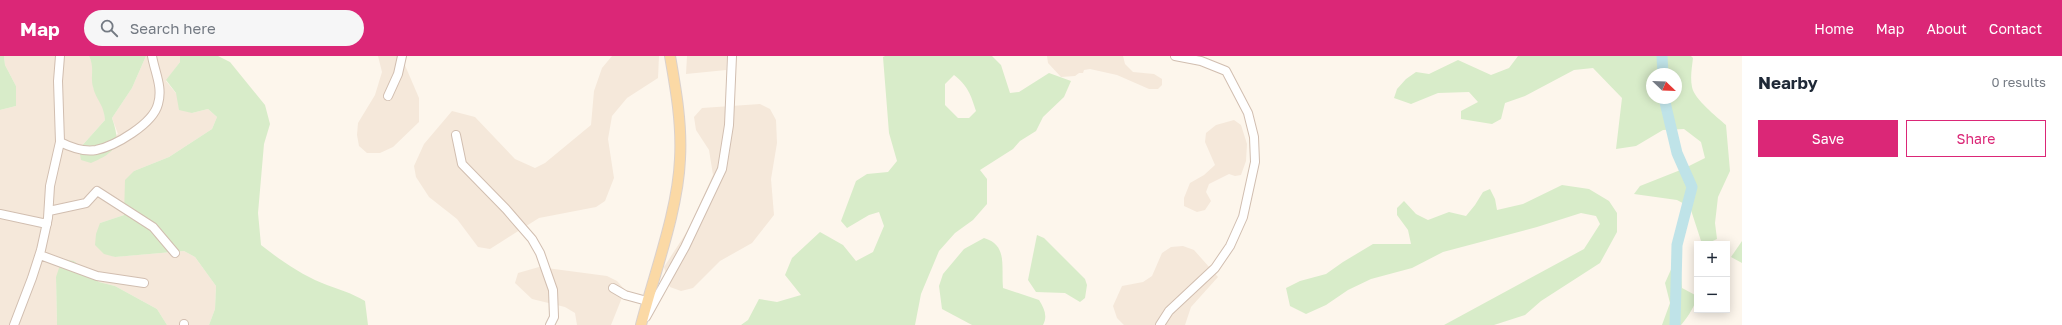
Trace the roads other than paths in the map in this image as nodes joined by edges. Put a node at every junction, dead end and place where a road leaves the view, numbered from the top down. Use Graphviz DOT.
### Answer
graph roads {
  1 [pos="60,56"];
  2 [pos="152,56"];
  3 [pos="402,56"];
  4 [pos="670,56"];
  5 [pos="732,56"];
  6 [pos="1175,56"];
  7 [pos="388,96"];
  8 [pos="456,135"];
  9 [pos="60,142"];
  10 [pos="48,211"];
  11 [pos="0,214"];
  12 [pos="47,224"];
  13 [pos="175,253"];
  14 [pos="40,255"];
  15 [pos="144,283"];
  16 [pos="613,288"];
  17 [pos="648,301"];
  18 [pos="14,325"];
  19 [pos="550,325"];
  20 [pos="642,325"];
  21 [pos="1160,325"];
  1 -- 9 [label="street"];
  2 -- 9 [label="street"];
  3 -- 7 [label="street"];
  4 -- 17 [label="main road"];
  5 -- 20 [label="street"];
  6 -- 21 [label="street"];
  8 -- 19 [label="street"];
  9 -- 10 [label="street"];
  10 -- 12 [label="street"];
  10 -- 13 [label="street"];
  11 -- 12 [label="street"];
  12 -- 14 [label="street"];
  14 -- 15 [label="street"];
  14 -- 18 [label="street"];
  16 -- 17 [label="street"];
  17 -- 20 [label="main road"];
}
